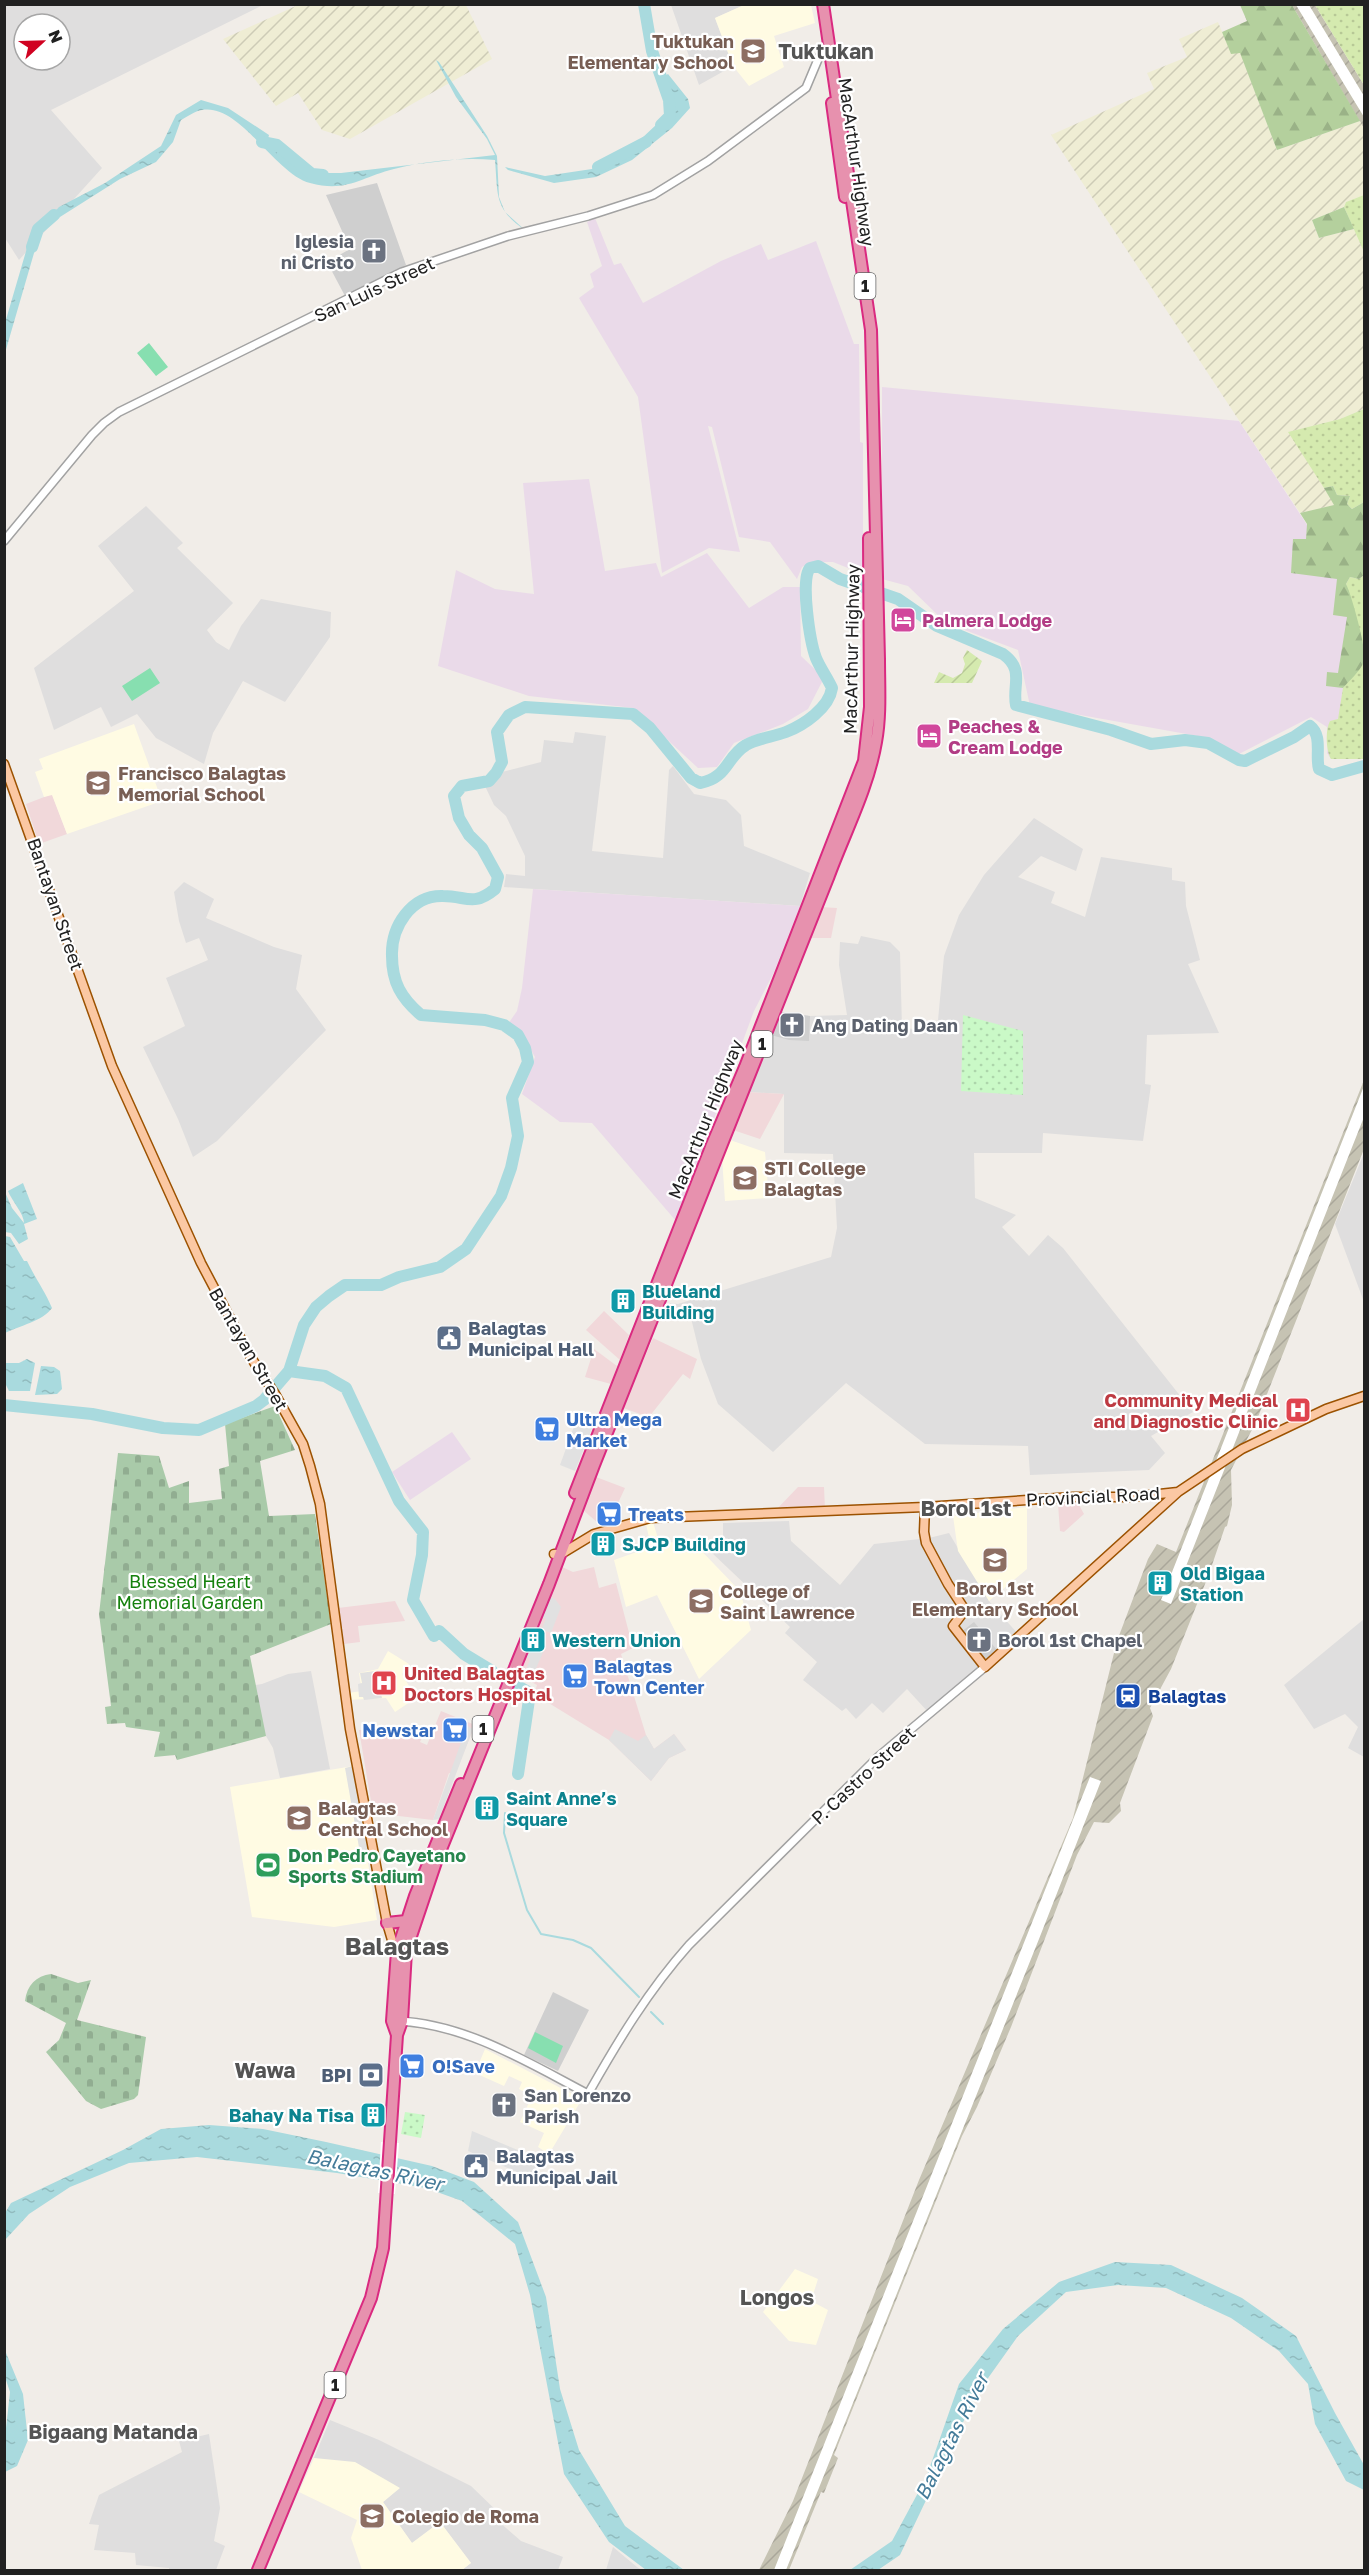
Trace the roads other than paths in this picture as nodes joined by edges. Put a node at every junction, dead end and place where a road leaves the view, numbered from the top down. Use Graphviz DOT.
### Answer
graph roads {
  1 [pos="817,4"];
  2 [pos="823,4"];
  3 [pos="827,53"];
  4 [pos="4,541"];
  5 [pos="4,764"];
  6 [pos="1365,1396"];
  7 [pos="1178,1492"];
  8 [pos="925,1506"];
  9 [pos="557,1554"];
  10 [pos="985,1667"];
  11 [pos="505,1683"];
  12 [pos="406,1921"];
  13 [pos="387,1923"];
  14 [pos="402,1951"];
  15 [pos="397,2021"];
  16 [pos="258,2571"];
  1 -- 3 [label="highway, MacArthur Highway / 1"];
  2 -- 3 [label="highway, MacArthur Highway / 1"];
  3 -- 4 [label="street, San Luis Street"];
  3 -- 9 [label="highway, MacArthur Highway / 1"];
  5 -- 13 [label="main road, Bantayan Street"];
  6 -- 7 [label="main road, Provincial Road"];
  7 -- 8 [label="main road, Provincial Road"];
  7 -- 10 [label="main road, P. Castro Street"];
  8 -- 9 [label="main road, Provincial Road"];
  8 -- 10 [label="main road"];
  9 -- 11 [label="highway, MacArthur Highway / 1"];
  10 -- 15 [label="street, P. Castro Street"];
  11 -- 12 [label="highway, MacArthur Highway / 1"];
  11 -- 14 [label="highway, MacArthur Highway / 1"];
  12 -- 13 [label="highway"];
  12 -- 14 [label="highway, MacArthur Highway / 1"];
  13 -- 14 [label="main road, Bantayan Street"];
  14 -- 15 [label="highway, MacArthur Highway / 1"];
  15 -- 16 [label="highway, MacArthur Highway / 1"];
}
